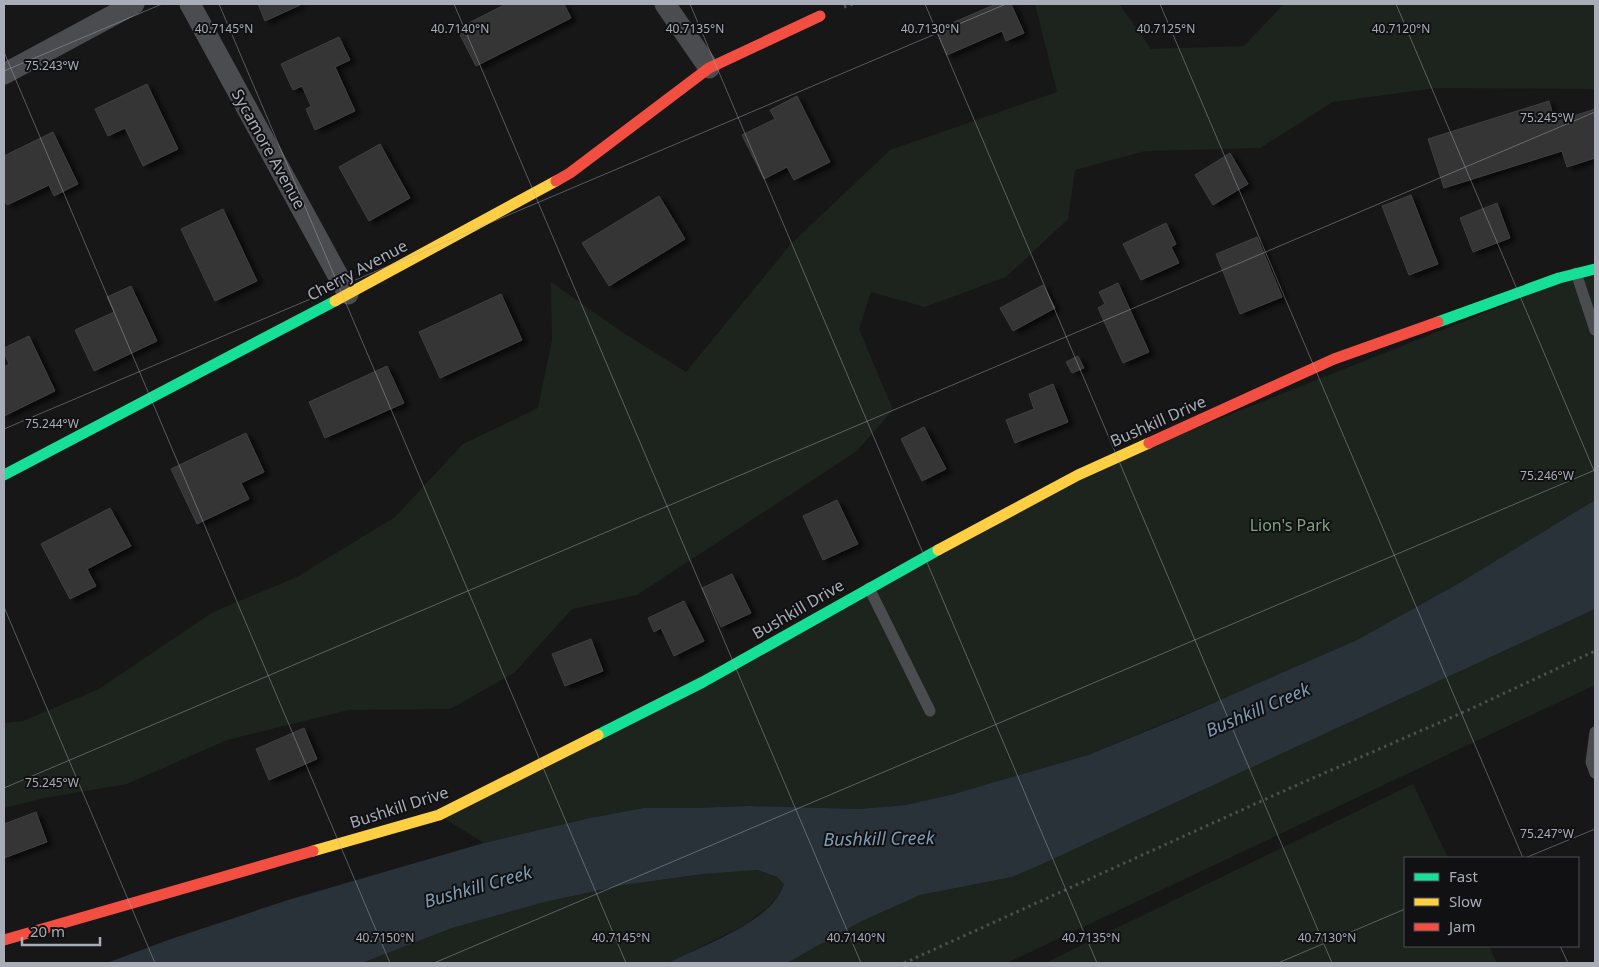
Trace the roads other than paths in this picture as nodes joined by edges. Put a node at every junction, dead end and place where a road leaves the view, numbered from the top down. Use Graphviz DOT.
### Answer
graph roads {
  1 [pos="134,4"];
  2 [pos="190,4"];
  3 [pos="665,4"];
  4 [pos="820,16"];
  5 [pos="709,68"];
  6 [pos="4,74"];
  7 [pos="1595,269"];
  8 [pos="1576,273"];
  9 [pos="348,294"];
  10 [pos="1595,330"];
  11 [pos="4,475"];
  12 [pos="869,588"];
  13 [pos="930,711"];
  14 [pos="1595,732"];
  15 [pos="1595,773"];
  16 [pos="4,940"];
  1 -- 6 [label="street"];
  2 -- 9 [label="street, Sycamore Avenue"];
  3 -- 5 [label="street"];
  4 -- 5 [label="main road, Cherry Avenue"];
  5 -- 9 [label="main road, Cherry Avenue"];
  7 -- 8 [label="main road, Bushkill Drive"];
  8 -- 10 [label="lane"];
  8 -- 12 [label="main road, Bushkill Drive"];
  9 -- 11 [label="main road, Cherry Avenue"];
  12 -- 13 [label="lane"];
  12 -- 16 [label="main road, Bushkill Drive"];
  14 -- 15 [label="lane"];
}
